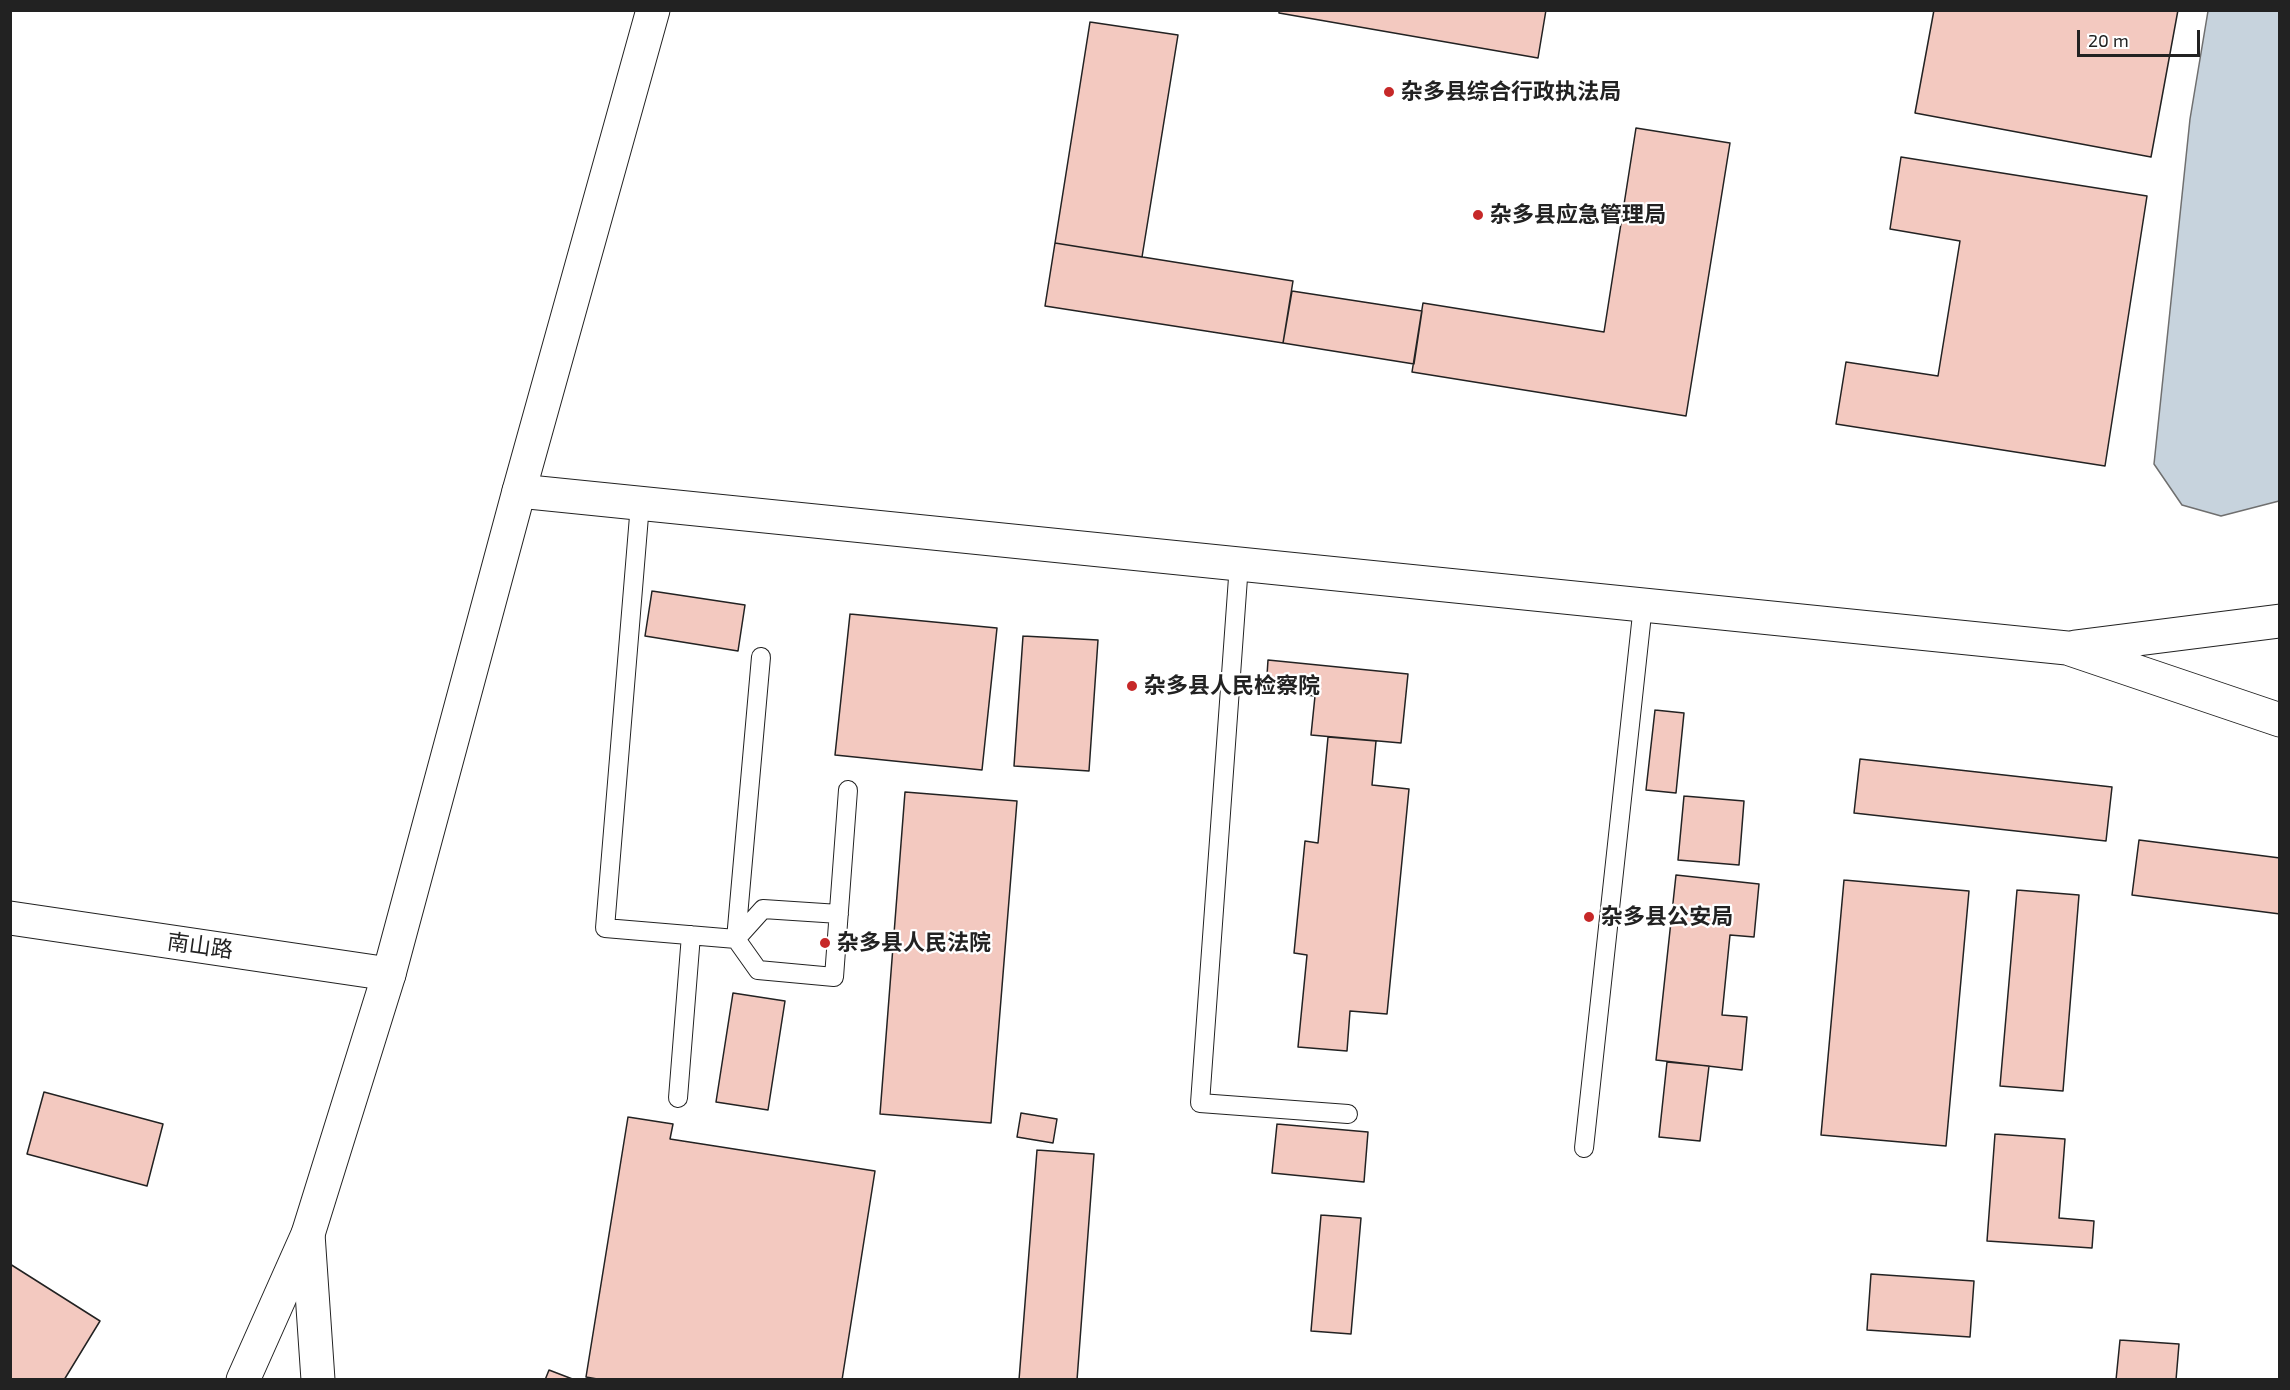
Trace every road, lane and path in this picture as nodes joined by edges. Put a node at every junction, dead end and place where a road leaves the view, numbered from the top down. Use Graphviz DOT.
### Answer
graph roads {
  1 [pos="653,10"];
  2 [pos="519,491"];
  3 [pos="640,504"];
  4 [pos="1239,564"];
  5 [pos="1643,606"];
  6 [pos="2280,621"];
  7 [pos="2067,648"];
  8 [pos="761,657"];
  9 [pos="2280,720"];
  10 [pos="848,790"];
  11 [pos="839,914"];
  12 [pos="10,918"];
  13 [pos="691,935"];
  14 [pos="736,939"];
  15 [pos="389,974"];
  16 [pos="678,1098"];
  17 [pos="1348,1114"];
  18 [pos="1584,1148"];
  19 [pos="308,1234"];
  20 [pos="243,1380"];
  21 [pos="318,1380"];
  1 -- 2 [label="main road"];
  2 -- 3 [label="main road"];
  2 -- 15 [label="main road"];
  3 -- 4 [label="main road"];
  3 -- 13 [label="lane"];
  4 -- 5 [label="main road"];
  4 -- 17 [label="lane"];
  5 -- 7 [label="main road"];
  5 -- 18 [label="lane"];
  6 -- 7 [label="main road"];
  7 -- 9 [label="main road"];
  8 -- 14 [label="lane"];
  10 -- 11 [label="lane"];
  11 -- 14 [label="lane"];
  11 -- 14 [label="lane"];
  12 -- 15 [label="main road, 南山路"];
  13 -- 14 [label="lane"];
  13 -- 16 [label="lane"];
  15 -- 19 [label="main road"];
  19 -- 20 [label="main road"];
  19 -- 21 [label="main road"];
}
